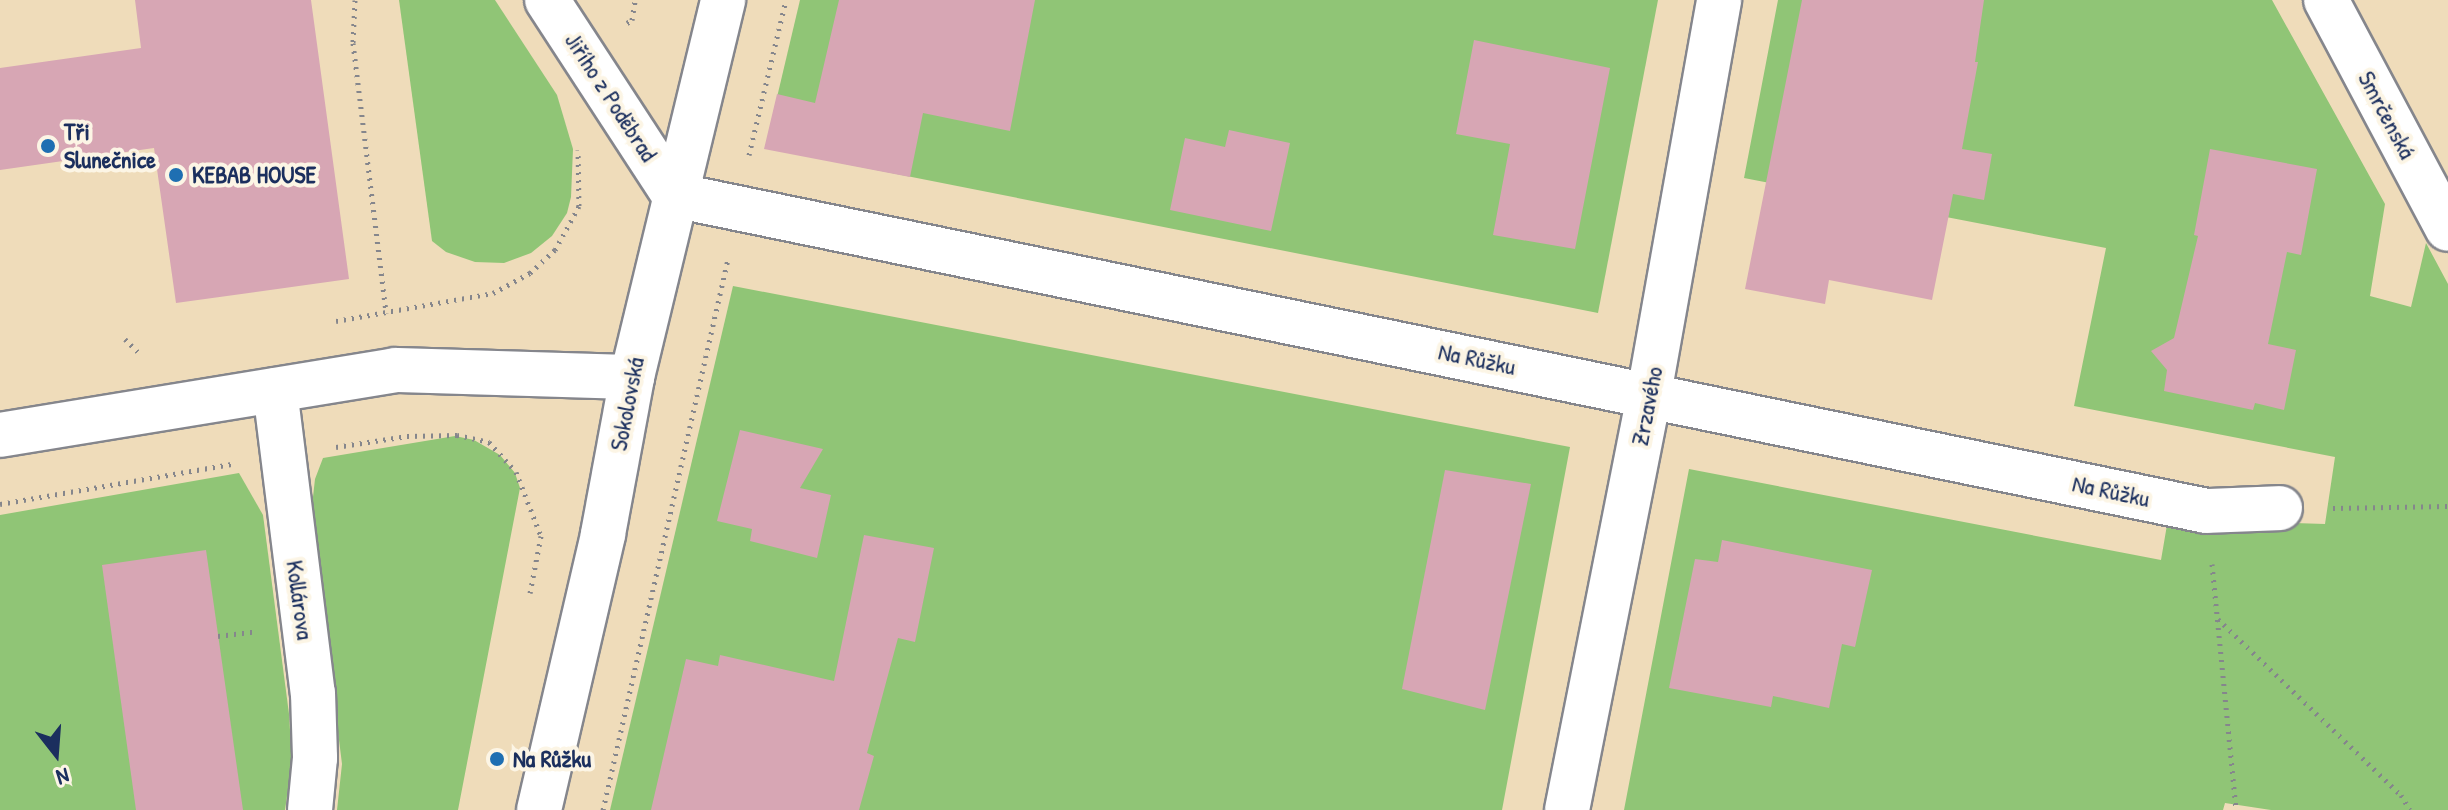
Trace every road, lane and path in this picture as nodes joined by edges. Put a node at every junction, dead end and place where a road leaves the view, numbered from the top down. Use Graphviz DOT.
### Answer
graph roads {
  1 [pos="355,0"];
  2 [pos="547,0"];
  3 [pos="723,0"];
  4 [pos="786,0"];
  5 [pos="1719,0"];
  6 [pos="2326,0"];
  7 [pos="577,140"];
  8 [pos="674,195"];
  9 [pos="740,209"];
  10 [pos="2448,229"];
  11 [pos="632,377"];
  12 [pos="275,390"];
  13 [pos="1649,394"];
  14 [pos="0,435"];
  15 [pos="281,456"];
  16 [pos="0,504"];
  17 [pos="2448,506"];
  18 [pos="2280,508"];
  19 [pos="2206,511"];
  20 [pos="541,536"];
  21 [pos="2217,618"];
  22 [pos="310,810"];
  23 [pos="539,810"];
  24 [pos="603,810"];
  25 [pos="1567,810"];
  26 [pos="2236,810"];
  27 [pos="2410,810"];
  1 -- 7 [label="path"];
  2 -- 8 [label="street, Jiřího z Poděbrad"];
  3 -- 8 [label="street, Sokolovská"];
  4 -- 9 [label="path"];
  5 -- 13 [label="street, Zrzavého"];
  6 -- 10 [label="street, Smrčenská"];
  8 -- 9 [label="street, Na Růžku"];
  8 -- 11 [label="street, Sokolovská"];
  9 -- 13 [label="street, Na Růžku"];
  9 -- 24 [label="path"];
  11 -- 12 [label="street"];
  11 -- 23 [label="street, Sokolovská"];
  12 -- 14 [label="street"];
  12 -- 15 [label="street, Kollárova"];
  13 -- 19 [label="street, Na Růžku"];
  13 -- 25 [label="street, Zrzavého"];
  15 -- 16 [label="path"];
  15 -- 20 [label="path"];
  15 -- 22 [label="street, Kollárova"];
  17 -- 18 [label="path"];
  18 -- 19 [label="street, Na Růžku"];
  19 -- 21 [label="path"];
  21 -- 26 [label="path"];
  21 -- 27 [label="path"];
}
